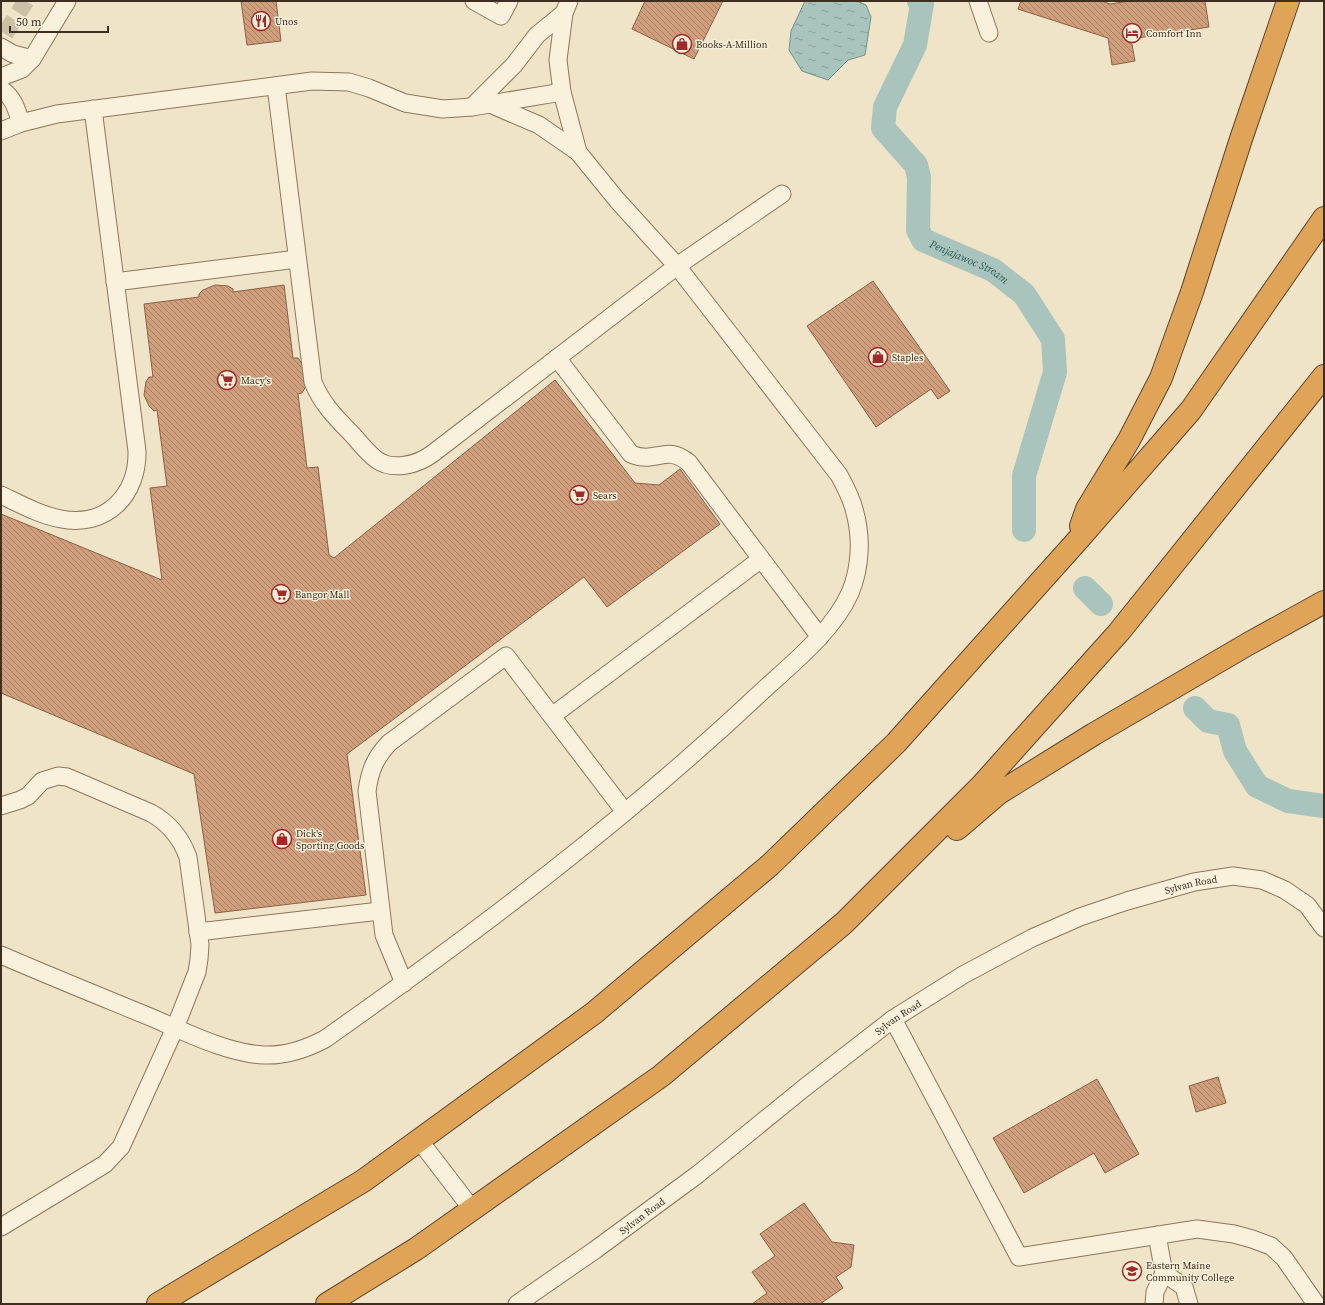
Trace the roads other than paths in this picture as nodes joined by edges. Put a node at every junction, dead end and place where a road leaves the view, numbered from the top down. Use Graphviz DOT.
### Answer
graph roads {
  1 [pos="67,1"];
  2 [pos="474,1"];
  3 [pos="509,1"];
  4 [pos="978,1"];
  5 [pos="1288,1"];
  6 [pos="566,7"];
  7 [pos="990,33"];
  8 [pos="2,40"];
  9 [pos="32,59"];
  10 [pos="1,78"];
  11 [pos="276,86"];
  12 [pos="1,89"];
  13 [pos="562,92"];
  14 [pos="490,104"];
  15 [pos="472,107"];
  16 [pos="93,109"];
  17 [pos="21,123"];
  18 [pos="1,131"];
  19 [pos="578,152"];
  20 [pos="782,194"];
  21 [pos="1324,218"];
  22 [pos="297,258"];
  23 [pos="677,266"];
  24 [pos="115,282"];
  25 [pos="557,358"];
  26 [pos="1324,376"];
  27 [pos="1,496"];
  28 [pos="1077,541"];
  29 [pos="761,559"];
  30 [pos="1324,602"];
  31 [pos="820,637"];
  32 [pos="552,716"];
  33 [pos="1,806"];
  34 [pos="625,812"];
  35 [pos="380,911"];
  36 [pos="844,923"];
  37 [pos="1324,928"];
  38 [pos="198,932"];
  39 [pos="1,955"];
  40 [pos="404,983"];
  41 [pos="893,1019"];
  42 [pos="175,1028"];
  43 [pos="419,1140"];
  44 [pos="472,1209"];
  45 [pos="1,1227"];
  46 [pos="1157,1235"];
  47 [pos="1164,1273"];
  48 [pos="158,1304"];
  49 [pos="327,1304"];
  50 [pos="516,1304"];
  51 [pos="1154,1304"];
  52 [pos="1189,1304"];
  53 [pos="1316,1304"];
  1 -- 9 [label="street"];
  2 -- 3 [label="street"];
  4 -- 7 [label="street"];
  5 -- 28 [label="highway"];
  6 -- 13 [label="street"];
  6 -- 15 [label="street"];
  8 -- 9 [label="street"];
  9 -- 10 [label="street"];
  11 -- 15 [label="street"];
  11 -- 16 [label="street"];
  11 -- 22 [label="street"];
  12 -- 17 [label="street"];
  13 -- 14 [label="street"];
  13 -- 19 [label="street"];
  14 -- 15 [label="street"];
  14 -- 19 [label="street"];
  16 -- 17 [label="street"];
  16 -- 24 [label="street"];
  17 -- 18 [label="street"];
  19 -- 23 [label="street"];
  20 -- 23 [label="street"];
  21 -- 28 [label="highway"];
  22 -- 24 [label="street"];
  22 -- 25 [label="street"];
  23 -- 25 [label="street"];
  23 -- 31 [label="street"];
  24 -- 27 [label="street"];
  25 -- 29 [label="street"];
  26 -- 36 [label="highway"];
  28 -- 43 [label="highway"];
  29 -- 31 [label="street"];
  29 -- 32 [label="street"];
  30 -- 36 [label="highway"];
  31 -- 34 [label="street"];
  32 -- 34 [label="street"];
  32 -- 35 [label="street"];
  33 -- 38 [label="street"];
  34 -- 40 [label="street"];
  35 -- 38 [label="street"];
  35 -- 40 [label="street"];
  36 -- 44 [label="highway"];
  37 -- 41 [label="street, Sylvan Road"];
  38 -- 42 [label="street"];
  39 -- 42 [label="street"];
  40 -- 42 [label="street"];
  41 -- 46 [label="street"];
  41 -- 50 [label="street, Sylvan Road"];
  42 -- 45 [label="street"];
  43 -- 44 [label="street"];
  43 -- 48 [label="highway"];
  44 -- 49 [label="highway"];
  46 -- 47 [label="street"];
  46 -- 53 [label="street"];
  47 -- 51 [label="street"];
  47 -- 52 [label="street"];
}
